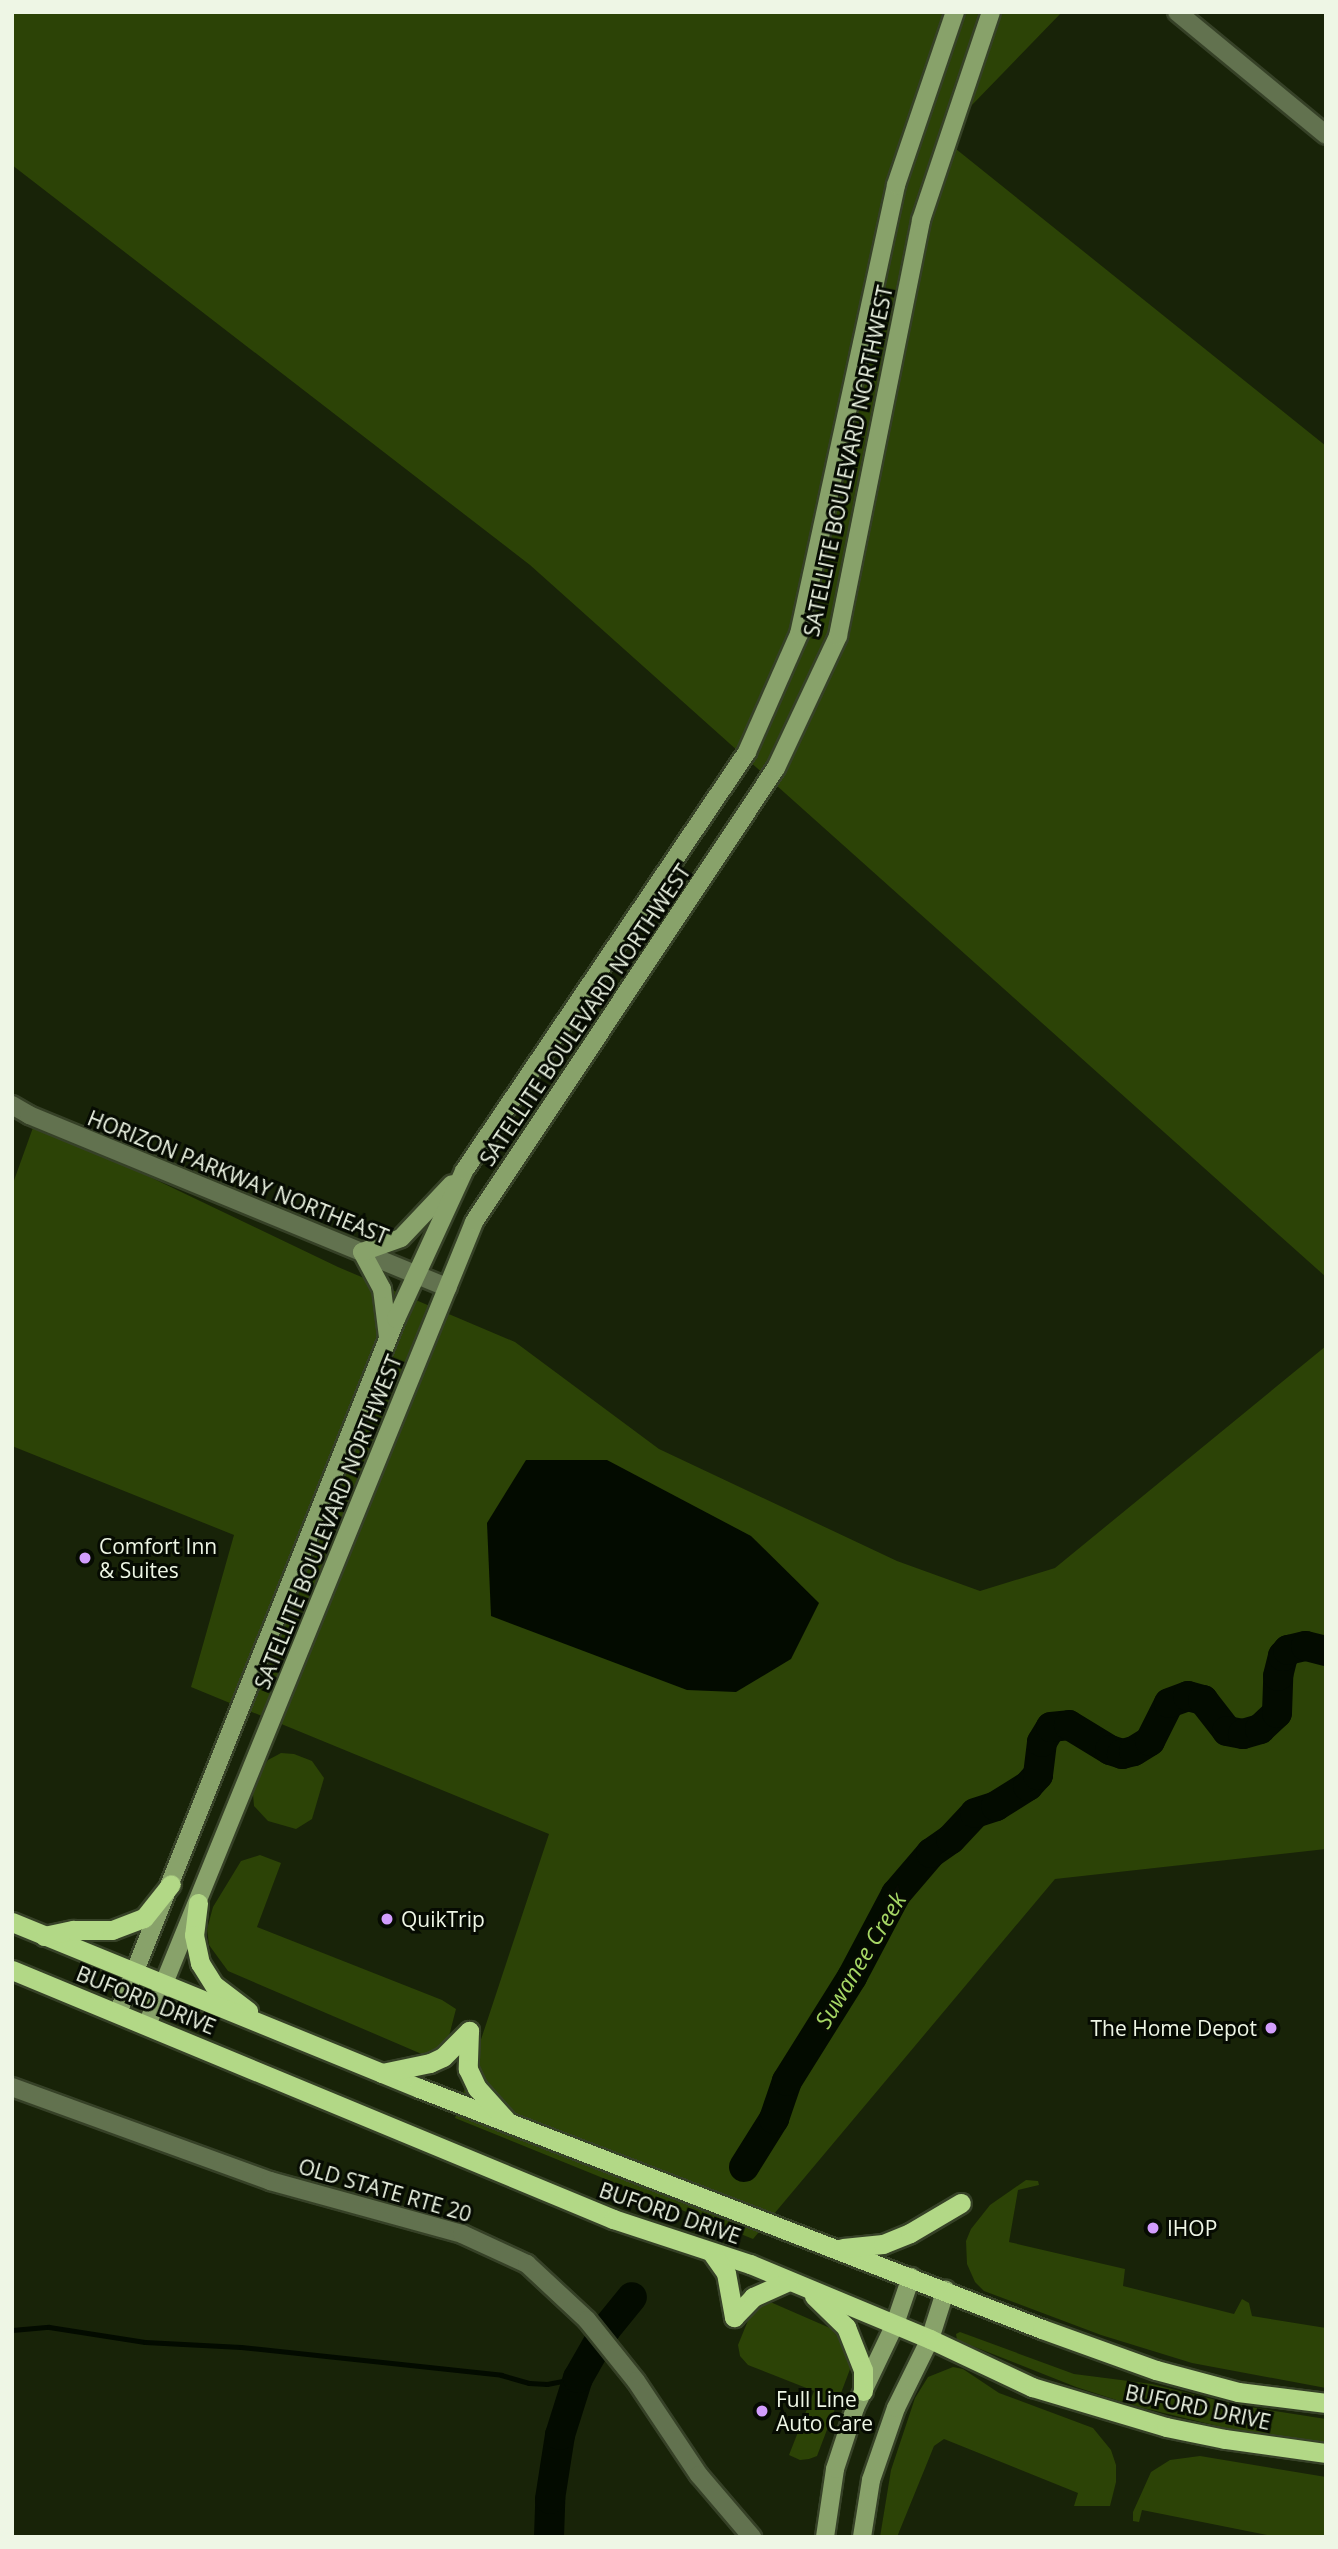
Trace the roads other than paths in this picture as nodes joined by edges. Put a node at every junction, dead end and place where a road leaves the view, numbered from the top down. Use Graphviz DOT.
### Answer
graph roads {
  1 [pos="955,12"];
  2 [pos="991,12"];
  3 [pos="1177,12"];
  4 [pos="1326,135"];
  5 [pos="12,1105"];
  6 [pos="464,1171"];
  7 [pos="362,1252"];
  8 [pos="417,1274"];
  9 [pos="447,1288"];
  10 [pos="388,1339"];
  11 [pos="171,1884"];
  12 [pos="198,1903"];
  13 [pos="12,1922"];
  14 [pos="44,1936"];
  15 [pos="12,1970"];
  16 [pos="135,1973"];
  17 [pos="164,1985"];
  18 [pos="118,2013"];
  19 [pos="147,2025"];
  20 [pos="272,2028"];
  21 [pos="382,2073"];
  22 [pos="12,2087"];
  23 [pos="509,2123"];
  24 [pos="961,2203"];
  25 [pos="836,2249"];
  26 [pos="712,2253"];
  27 [pos="911,2277"];
  28 [pos="798,2284"];
  29 [pos="946,2290"];
  30 [pos="895,2324"];
  31 [pos="930,2339"];
  32 [pos="863,2391"];
  33 [pos="1326,2403"];
  34 [pos="1326,2453"];
  35 [pos="752,2537"];
  36 [pos="825,2537"];
  37 [pos="862,2537"];
  1 -- 6 [label="main road, SATELLITE BOULEVARD NORTHWEST"];
  2 -- 9 [label="main road, SATELLITE BOULEVARD NORTHWEST"];
  3 -- 4 [label="street"];
  5 -- 7 [label="street, HORIZON PARKWAY NORTHEAST"];
  6 -- 7 [label="main road"];
  6 -- 8 [label="main road, SATELLITE BOULEVARD NORTHWEST"];
  7 -- 8 [label="street, HORIZON PARKWAY NORTHEAST"];
  7 -- 10 [label="main road"];
  8 -- 9 [label="street, HORIZON PARKWAY NORTHEAST"];
  8 -- 10 [label="main road, SATELLITE BOULEVARD NORTHWEST"];
  9 -- 12 [label="main road, SATELLITE BOULEVARD NORTHWEST"];
  10 -- 11 [label="main road, SATELLITE BOULEVARD NORTHWEST"];
  11 -- 14 [label="highway"];
  11 -- 16 [label="main road, SATELLITE BOULEVARD NORTHWEST"];
  12 -- 17 [label="main road, SATELLITE BOULEVARD NORTHWEST"];
  12 -- 20 [label="highway"];
  13 -- 14 [label="highway, BUFORD DRIVE"];
  14 -- 16 [label="highway, BUFORD DRIVE"];
  15 -- 18 [label="highway, BUFORD DRIVE"];
  16 -- 17 [label="highway, BUFORD DRIVE"];
  16 -- 18 [label="main road, SATELLITE BOULEVARD NORTHWEST"];
  17 -- 19 [label="main road, SATELLITE BOULEVARD NORTHWEST"];
  17 -- 20 [label="highway, BUFORD DRIVE"];
  18 -- 19 [label="highway, BUFORD DRIVE"];
  19 -- 26 [label="highway, BUFORD DRIVE"];
  20 -- 21 [label="highway, BUFORD DRIVE"];
  21 -- 23 [label="highway, BUFORD DRIVE"];
  21 -- 23 [label="highway"];
  22 -- 35 [label="street, OLD STATE RTE 20"];
  23 -- 25 [label="highway, BUFORD DRIVE"];
  24 -- 25 [label="highway"];
  25 -- 27 [label="highway, BUFORD DRIVE"];
  26 -- 28 [label="highway, BUFORD DRIVE"];
  26 -- 28 [label="highway"];
  27 -- 29 [label="highway, BUFORD DRIVE"];
  27 -- 30 [label="main road"];
  28 -- 30 [label="highway, BUFORD DRIVE"];
  28 -- 32 [label="highway"];
  29 -- 31 [label="main road"];
  29 -- 33 [label="highway, BUFORD DRIVE"];
  30 -- 31 [label="highway, BUFORD DRIVE"];
  30 -- 32 [label="main road"];
  31 -- 34 [label="highway, BUFORD DRIVE"];
  31 -- 37 [label="main road"];
  32 -- 36 [label="main road"];
}
